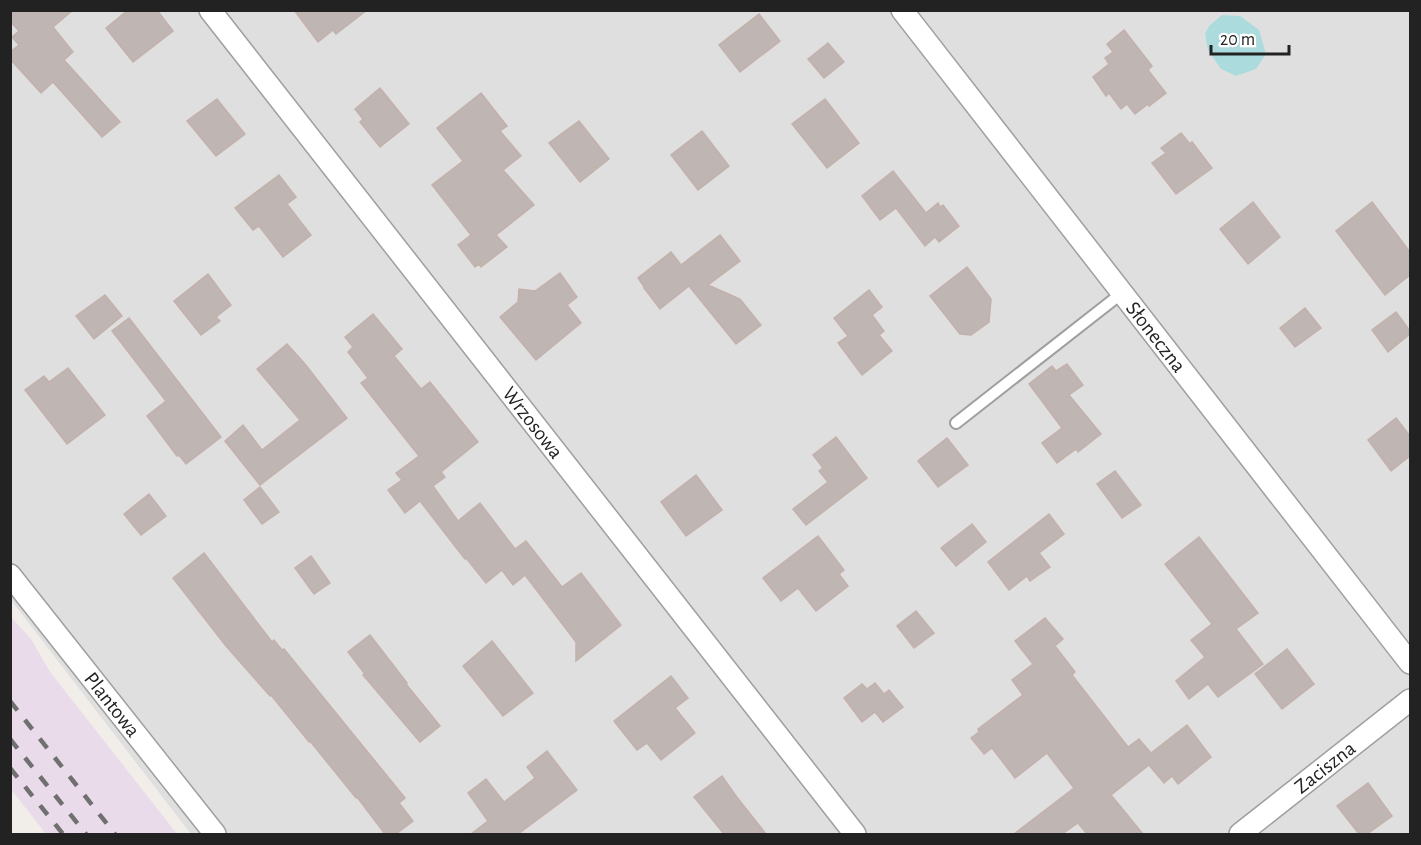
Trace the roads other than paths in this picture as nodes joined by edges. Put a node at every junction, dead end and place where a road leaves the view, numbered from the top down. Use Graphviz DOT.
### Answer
graph roads {
  1 [pos="210,10"];
  2 [pos="902,10"];
  3 [pos="1122,293"];
  4 [pos="956,423"];
  5 [pos="10,575"];
  6 [pos="1410,663"];
  7 [pos="1410,700"];
  8 [pos="215,834"];
  9 [pos="855,834"];
  10 [pos="1240,834"];
  1 -- 9 [label="street, Wrzosowa"];
  2 -- 3 [label="street, Słoneczna"];
  3 -- 4 [label="lane"];
  3 -- 6 [label="street, Słoneczna"];
  5 -- 8 [label="street, Plantowa"];
  7 -- 10 [label="street, Zaciszna"];
}
